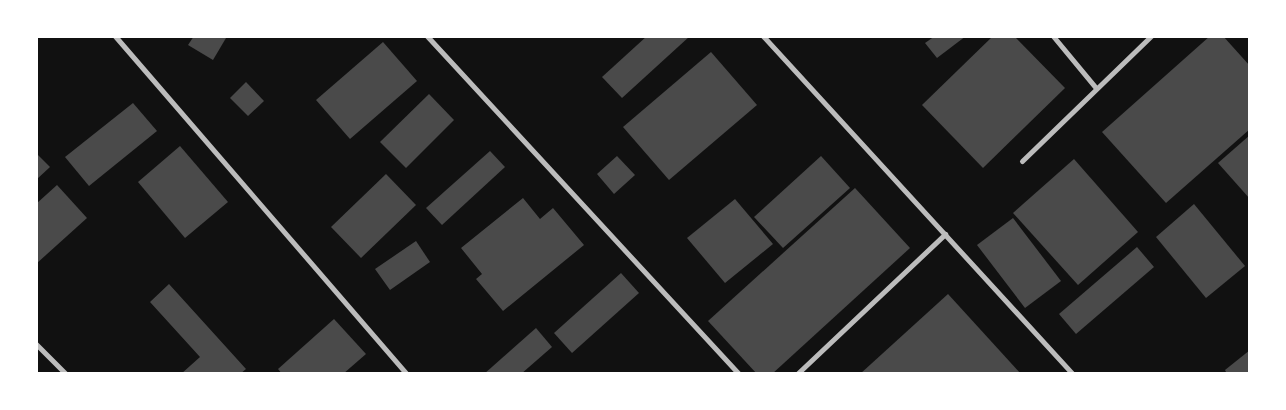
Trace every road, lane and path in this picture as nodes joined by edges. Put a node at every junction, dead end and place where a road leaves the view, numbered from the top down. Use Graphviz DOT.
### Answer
graph roads {
  1 [pos="115,36"];
  2 [pos="427,36"];
  3 [pos="763,36"];
  4 [pos="1053,36"];
  5 [pos="1151,36"];
  6 [pos="1096,88"];
  7 [pos="1022,161"];
  8 [pos="945,234"];
  9 [pos="36,344"];
  10 [pos="66,374"];
  11 [pos="407,374"];
  12 [pos="739,374"];
  13 [pos="798,374"];
  14 [pos="1073,374"];
  1 -- 11 [label="street"];
  2 -- 12 [label="street"];
  3 -- 8 [label="street"];
  4 -- 6 [label="street"];
  5 -- 6 [label="street"];
  6 -- 7 [label="street"];
  8 -- 13 [label="street"];
  8 -- 14 [label="street"];
  9 -- 10 [label="street"];
}
